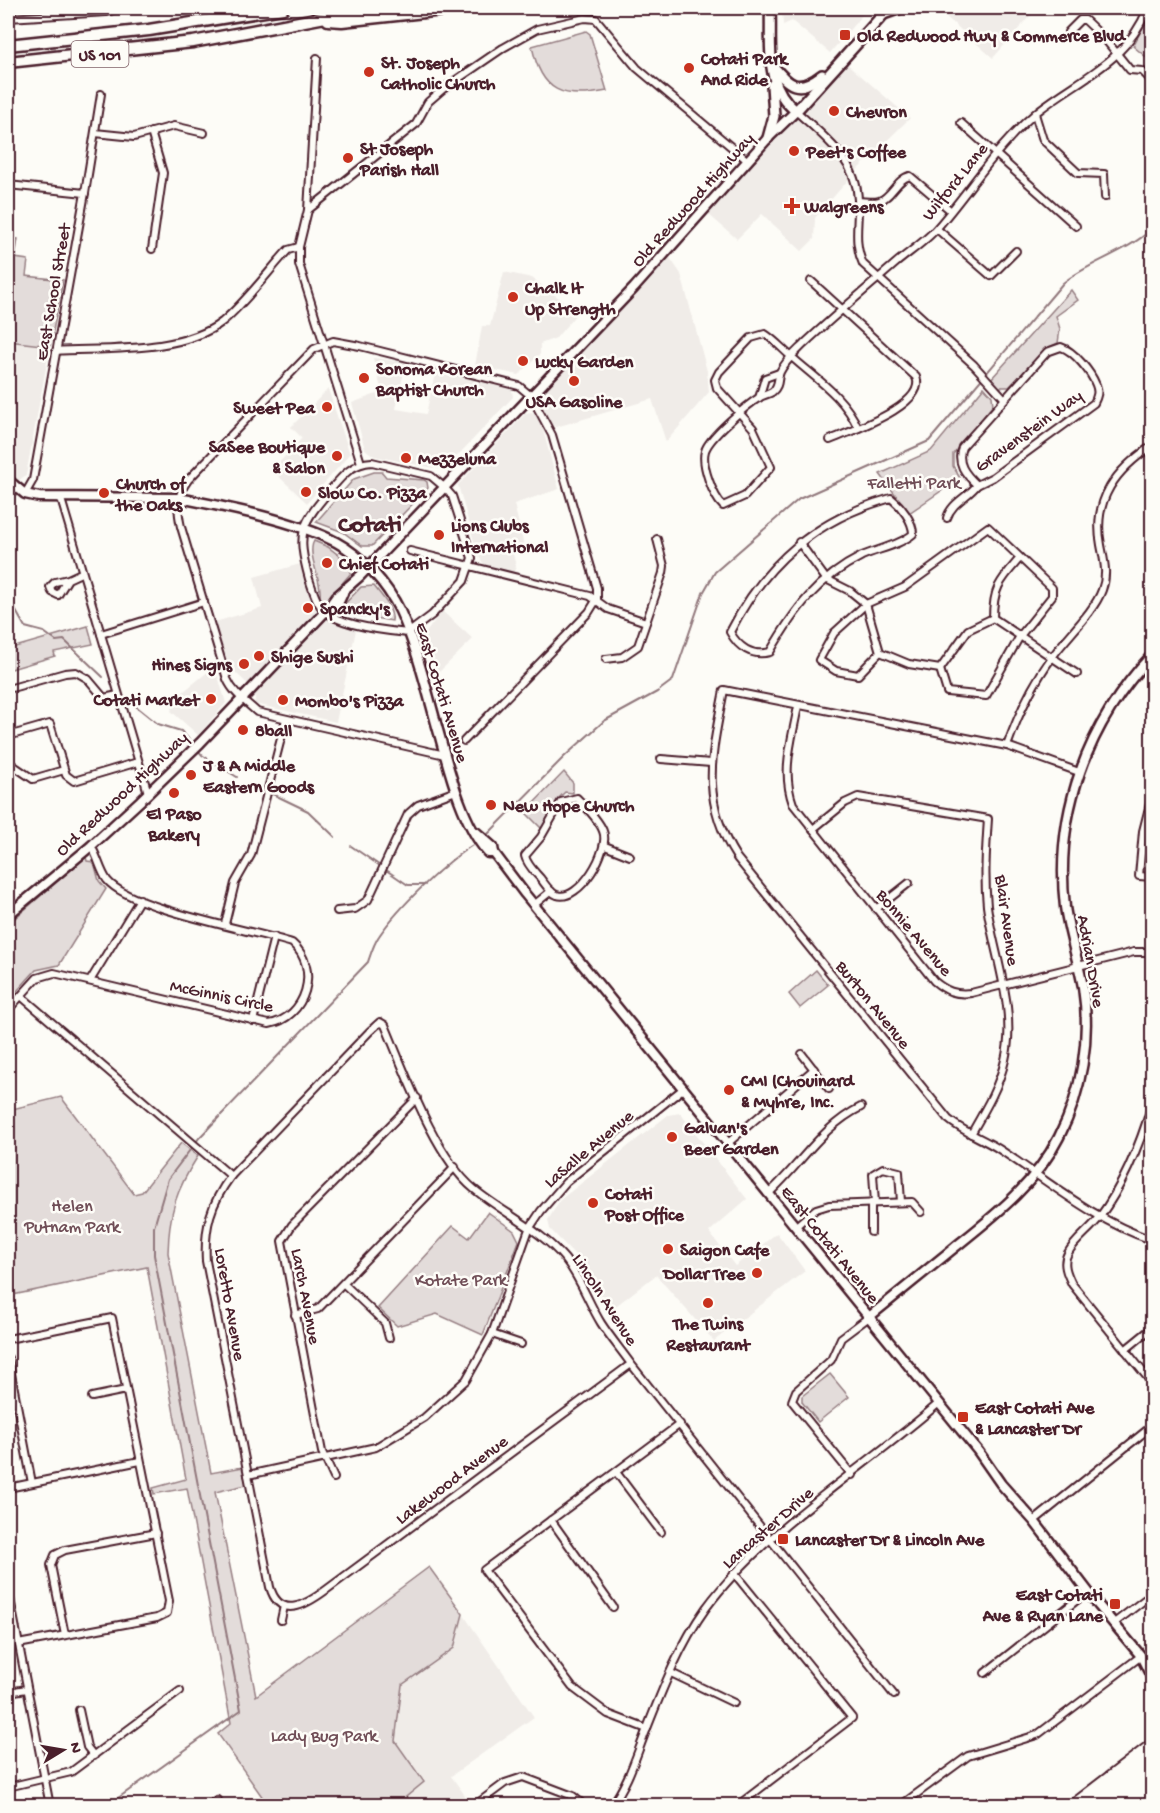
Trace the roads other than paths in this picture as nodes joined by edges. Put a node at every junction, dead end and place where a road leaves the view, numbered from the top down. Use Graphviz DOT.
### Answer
graph roads {
  1 [pos="119,8"];
  2 [pos="283,8"];
  3 [pos="373,8"];
  4 [pos="461,8"];
  5 [pos="770,8"];
  6 [pos="889,8"];
  7 [pos="902,8"];
  8 [pos="1148,8"];
  9 [pos="882,15"];
  10 [pos="8,18"];
  11 [pos="315,19"];
  12 [pos="1068,32"];
  13 [pos="8,45"];
  14 [pos="1118,55"];
  15 [pos="317,58"];
  16 [pos="841,61"];
  17 [pos="8,62"];
  18 [pos="771,63"];
  19 [pos="772,74"];
  20 [pos="1152,81"];
  21 [pos="101,94"];
  22 [pos="796,111"];
  23 [pos="1035,114"];
  24 [pos="961,123"];
  25 [pos="151,132"];
  26 [pos="95,133"];
  27 [pos="204,133"];
  28 [pos="768,138"];
  29 [pos="996,152"];
  30 [pos="748,162"];
  31 [pos="8,185"];
  32 [pos="85,193"];
  33 [pos="1105,197"];
  34 [pos="858,201"];
  35 [pos="308,210"];
  36 [pos="950,210"];
  37 [pos="1076,226"];
  38 [pos="937,229"];
  39 [pos="299,248"];
  40 [pos="152,249"];
  41 [pos="1016,250"];
  42 [pos="878,279"];
  43 [pos="811,281"];
  44 [pos="840,309"];
  45 [pos="324,344"];
  46 [pos="57,351"];
  47 [pos="791,357"];
  48 [pos="779,373"];
  49 [pos="531,396"];
  50 [pos="759,398"];
  51 [pos="1004,398"];
  52 [pos="739,414"];
  53 [pos="858,428"];
  54 [pos="830,440"];
  55 [pos="1152,446"];
  56 [pos="361,463"];
  57 [pos="8,480"];
  58 [pos="977,485"];
  59 [pos="444,487"];
  60 [pos="25,494"];
  61 [pos="179,498"];
  62 [pos="61,499"];
  63 [pos="947,518"];
  64 [pos="305,530"];
  65 [pos="657,538"];
  66 [pos="798,542"];
  67 [pos="410,551"];
  68 [pos="1020,558"];
  69 [pos="368,568"];
  70 [pos="469,568"];
  71 [pos="81,573"];
  72 [pos="68,579"];
  73 [pos="826,579"];
  74 [pos="597,599"];
  75 [pos="204,602"];
  76 [pos="866,604"];
  77 [pos="325,612"];
  78 [pos="993,618"];
  79 [pos="646,622"];
  80 [pos="408,633"];
  81 [pos="101,634"];
  82 [pos="1020,636"];
  83 [pos="880,652"];
  84 [pos="1152,655"];
  85 [pos="1052,657"];
  86 [pos="606,658"];
  87 [pos="940,669"];
  88 [pos="1077,674"];
  89 [pos="8,689"];
  90 [pos="118,695"];
  91 [pos="242,698"];
  92 [pos="798,706"];
  93 [pos="286,719"];
  94 [pos="8,736"];
  95 [pos="464,741"];
  96 [pos="1007,746"];
  97 [pos="445,755"];
  98 [pos="661,759"];
  99 [pos="8,762"];
  100 [pos="138,762"];
  101 [pos="711,763"];
  102 [pos="64,770"];
  103 [pos="1079,772"];
  104 [pos="456,791"];
  105 [pos="148,793"];
  106 [pos="1152,796"];
  107 [pos="813,830"];
  108 [pos="91,846"];
  109 [pos="605,846"];
  110 [pos="630,856"];
  111 [pos="1152,877"];
  112 [pos="909,883"];
  113 [pos="551,891"];
  114 [pos="140,899"];
  115 [pos="534,905"];
  116 [pos="876,909"];
  117 [pos="337,911"];
  118 [pos="8,915"];
  119 [pos="225,924"];
  120 [pos="274,937"];
  121 [pos="1152,952"];
  122 [pos="1078,966"];
  123 [pos="90,981"];
  124 [pos="1003,986"];
  125 [pos="21,996"];
  126 [pos="8,1010"];
  127 [pos="254,1021"];
  128 [pos="380,1022"];
  129 [pos="802,1054"];
  130 [pos="814,1069"];
  131 [pos="684,1088"];
  132 [pos="829,1089"];
  133 [pos="417,1098"];
  134 [pos="1152,1104"];
  135 [pos="861,1107"];
  136 [pos="971,1134"];
  137 [pos="728,1143"];
  138 [pos="455,1167"];
  139 [pos="1034,1175"];
  140 [pos="231,1176"];
  141 [pos="769,1193"];
  142 [pos="901,1202"];
  143 [pos="873,1203"];
  144 [pos="921,1212"];
  145 [pos="1100,1216"];
  146 [pos="796,1226"];
  147 [pos="529,1229"];
  148 [pos="871,1232"];
  149 [pos="1152,1240"];
  150 [pos="344,1284"];
  151 [pos="295,1315"];
  152 [pos="869,1317"];
  153 [pos="1152,1328"];
  154 [pos="492,1334"];
  155 [pos="389,1338"];
  156 [pos="8,1339"];
  157 [pos="520,1344"];
  158 [pos="1125,1350"];
  159 [pos="8,1358"];
  160 [pos="631,1364"];
  161 [pos="1152,1383"];
  162 [pos="126,1390"];
  163 [pos="92,1397"];
  164 [pos="939,1403"];
  165 [pos="680,1425"];
  166 [pos="1152,1426"];
  167 [pos="325,1459"];
  168 [pos="140,1461"];
  169 [pos="616,1472"];
  170 [pos="248,1475"];
  171 [pos="852,1475"];
  172 [pos="334,1478"];
  173 [pos="32,1483"];
  174 [pos="8,1488"];
  175 [pos="551,1520"];
  176 [pos="1034,1521"];
  177 [pos="661,1532"];
  178 [pos="156,1533"];
  179 [pos="771,1539"];
  180 [pos="734,1574"];
  181 [pos="8,1588"];
  182 [pos="1088,1592"];
  183 [pos="1152,1594"];
  184 [pos="284,1606"];
  185 [pos="613,1607"];
  186 [pos="280,1620"];
  187 [pos="1113,1624"];
  188 [pos="65,1635"];
  189 [pos="18,1644"];
  190 [pos="1142,1656"];
  191 [pos="1152,1661"];
  192 [pos="671,1673"];
  193 [pos="985,1673"];
  194 [pos="1152,1678"];
  195 [pos="27,1689"];
  196 [pos="180,1691"];
  197 [pos="8,1692"];
  198 [pos="894,1695"];
  199 [pos="734,1703"];
  200 [pos="79,1710"];
  201 [pos="647,1729"];
  202 [pos="94,1756"];
  203 [pos="45,1779"];
  204 [pos="8,1788"];
  205 [pos="50,1806"];
  206 [pos="206,1806"];
  207 [pos="222,1806"];
  208 [pos="474,1806"];
  209 [pos="585,1806"];
  210 [pos="611,1806"];
  211 [pos="736,1806"];
  212 [pos="900,1806"];
  1 -- 10 [label="street"];
  2 -- 13 [label="highway, US 101"];
  3 -- 11 [label="highway, US 101"];
  4 -- 11 [label="highway"];
  5 -- 18 [label="main road"];
  6 -- 9 [label="main road, Old Redwood Highway"];
  7 -- 9 [label="main road"];
  8 -- 14 [label="street, Wilford Lane"];
  9 -- 16 [label="main road, Old Redwood Highway"];
  11 -- 17 [label="highway, US 101"];
  12 -- 14 [label="street"];
  14 -- 20 [label="street"];
  14 -- 23 [label="street, Wilford Lane"];
  15 -- 35 [label="street"];
  16 -- 18 [label="main road"];
  16 -- 22 [label="main road, Old Redwood Highway"];
  18 -- 19 [label="main road"];
  19 -- 22 [label="main road"];
  19 -- 28 [label="main road"];
  21 -- 26 [label="street, East School Street"];
  22 -- 28 [label="main road, Old Redwood Highway"];
  22 -- 34 [label="street"];
  23 -- 29 [label="street, Wilford Lane"];
  23 -- 33 [label="street"];
  24 -- 29 [label="street"];
  25 -- 26 [label="street"];
  25 -- 27 [label="street"];
  25 -- 40 [label="street"];
  26 -- 32 [label="street, East School Street"];
  28 -- 30 [label="main road, Old Redwood Highway"];
  29 -- 36 [label="street, Wilford Lane"];
  29 -- 37 [label="street"];
  30 -- 35 [label="street"];
  30 -- 49 [label="main road, Old Redwood Highway"];
  31 -- 32 [label="street"];
  32 -- 46 [label="street, East School Street"];
  34 -- 36 [label="street"];
  34 -- 42 [label="street"];
  35 -- 39 [label="street"];
  36 -- 38 [label="street, Wilford Lane"];
  38 -- 41 [label="street"];
  38 -- 42 [label="street, Wilford Lane"];
  39 -- 45 [label="street"];
  39 -- 46 [label="street"];
  42 -- 44 [label="street, Wilford Lane"];
  42 -- 51 [label="street"];
  43 -- 44 [label="street"];
  44 -- 47 [label="street, Wilford Lane"];
  44 -- 53 [label="street"];
  45 -- 49 [label="street"];
  45 -- 56 [label="street"];
  45 -- 61 [label="street"];
  46 -- 60 [label="street, East School Street"];
  47 -- 48 [label="street, Wilford Lane"];
  47 -- 52 [label="street"];
  47 -- 53 [label="street"];
  48 -- 50 [label="street, Wilford Lane"];
  48 -- 50 [label="street, Wilford Lane"];
  49 -- 59 [label="main road, Old Redwood Highway"];
  49 -- 74 [label="street"];
  50 -- 52 [label="street, Wilford Lane"];
  51 -- 58 [label="street, Gravenstein Way"];
  51 -- 58 [label="street, Gravenstein Way"];
  52 -- 52 [label="street, Wilford Lane"];
  53 -- 54 [label="street"];
  55 -- 85 [label="street"];
  56 -- 59 [label="street"];
  56 -- 64 [label="street"];
  57 -- 60 [label="main road"];
  58 -- 63 [label="street"];
  59 -- 69 [label="main road, Old Redwood Highway"];
  59 -- 70 [label="street"];
  60 -- 62 [label="main road, East Cotati Avenue"];
  61 -- 62 [label="main road, East Cotati Avenue"];
  61 -- 64 [label="main road, East Cotati Avenue"];
  61 -- 75 [label="street"];
  62 -- 71 [label="street"];
  64 -- 69 [label="main road, East Cotati Avenue"];
  64 -- 77 [label="street"];
  65 -- 79 [label="street"];
  66 -- 73 [label="street"];
  66 -- 73 [label="street"];
  66 -- 73 [label="street"];
  67 -- 70 [label="street"];
  68 -- 76 [label="street"];
  68 -- 78 [label="street"];
  68 -- 82 [label="street"];
  69 -- 77 [label="main road, Old Redwood Highway"];
  69 -- 80 [label="main road, East Cotati Avenue"];
  70 -- 74 [label="street"];
  70 -- 80 [label="street"];
  71 -- 72 [label="street"];
  71 -- 81 [label="street"];
  73 -- 76 [label="street"];
  74 -- 79 [label="street"];
  74 -- 95 [label="street"];
  75 -- 81 [label="street"];
  75 -- 91 [label="street"];
  76 -- 83 [label="street"];
  76 -- 83 [label="street"];
  77 -- 80 [label="street"];
  77 -- 91 [label="main road, Old Redwood Highway"];
  78 -- 82 [label="street"];
  78 -- 87 [label="street"];
  79 -- 86 [label="street"];
  80 -- 97 [label="main road, East Cotati Avenue"];
  81 -- 90 [label="street"];
  82 -- 85 [label="street"];
  82 -- 87 [label="street"];
  83 -- 87 [label="street"];
  84 -- 103 [label="main road, Adrian Drive"];
  85 -- 88 [label="street"];
  85 -- 96 [label="street"];
  89 -- 90 [label="street"];
  90 -- 100 [label="street"];
  91 -- 93 [label="street"];
  91 -- 105 [label="main road, Old Redwood Highway"];
  92 -- 96 [label="street"];
  92 -- 101 [label="street, Burton Avenue"];
  92 -- 107 [label="street, Bonnie Avenue"];
  93 -- 97 [label="street"];
  93 -- 119 [label="street"];
  94 -- 102 [label="street"];
  96 -- 103 [label="street"];
  97 -- 104 [label="main road, East Cotati Avenue"];
  98 -- 101 [label="street"];
  99 -- 102 [label="street"];
  100 -- 102 [label="street"];
  100 -- 105 [label="street"];
  101 -- 136 [label="street, Burton Avenue"];
  103 -- 122 [label="main road, Adrian Drive"];
  104 -- 115 [label="main road, East Cotati Avenue"];
  104 -- 117 [label="street"];
  105 -- 108 [label="main road, Old Redwood Highway"];
  106 -- 111 [label="street"];
  107 -- 116 [label="street, Bonnie Avenue"];
  107 -- 124 [label="street, Blair Avenue"];
  108 -- 114 [label="street, McGinnis Circle"];
  108 -- 118 [label="main road, Old Redwood Highway"];
  109 -- 110 [label="street"];
  109 -- 113 [label="street"];
  109 -- 113 [label="street"];
  112 -- 116 [label="street"];
  113 -- 115 [label="street"];
  114 -- 119 [label="street, McGinnis Circle"];
  114 -- 123 [label="street"];
  115 -- 131 [label="main road, East Cotati Avenue"];
  116 -- 124 [label="street, Bonnie Avenue"];
  119 -- 120 [label="street, McGinnis Circle"];
  120 -- 127 [label="street"];
  120 -- 127 [label="street, McGinnis Circle"];
  121 -- 122 [label="street, Bonnie Avenue"];
  122 -- 124 [label="street, Bonnie Avenue"];
  122 -- 139 [label="main road, Adrian Drive"];
  123 -- 125 [label="street, McGinnis Circle"];
  123 -- 127 [label="street, McGinnis Circle"];
  124 -- 136 [label="street, Blair Avenue"];
  125 -- 126 [label="street"];
  125 -- 140 [label="street"];
  128 -- 133 [label="street, Lincoln Avenue"];
  128 -- 140 [label="street, Loretto Avenue"];
  129 -- 130 [label="street"];
  130 -- 132 [label="street"];
  130 -- 137 [label="street"];
  131 -- 137 [label="main road, East Cotati Avenue"];
  131 -- 147 [label="street, LaSalle Avenue"];
  133 -- 138 [label="street, Lincoln Avenue"];
  133 -- 151 [label="street, Larch Avenue"];
  134 -- 145 [label="street"];
  135 -- 141 [label="street"];
  136 -- 139 [label="street, Burton Avenue"];
  137 -- 141 [label="main road, East Cotati Avenue"];
  138 -- 147 [label="street, Lincoln Avenue"];
  138 -- 150 [label="street"];
  139 -- 145 [label="street, Burton Avenue"];
  139 -- 152 [label="main road, Adrian Drive"];
  140 -- 170 [label="street, Loretto Avenue"];
  141 -- 146 [label="main road, East Cotati Avenue"];
  142 -- 143 [label="street"];
  142 -- 143 [label="street"];
  142 -- 144 [label="street"];
  143 -- 146 [label="street"];
  143 -- 148 [label="street"];
  145 -- 149 [label="street, Burton Avenue"];
  145 -- 158 [label="street"];
  146 -- 152 [label="main road, East Cotati Avenue"];
  147 -- 154 [label="street, LaSalle Avenue"];
  147 -- 160 [label="street, Lincoln Avenue"];
  150 -- 151 [label="street"];
  150 -- 155 [label="street"];
  151 -- 167 [label="street, Larch Avenue"];
  152 -- 164 [label="main road, East Cotati Avenue"];
  152 -- 171 [label="street"];
  153 -- 158 [label="street"];
  154 -- 157 [label="street"];
  154 -- 167 [label="street, LaSalle Avenue"];
  156 -- 162 [label="street"];
  158 -- 161 [label="street"];
  159 -- 173 [label="street"];
  160 -- 165 [label="street, Lincoln Avenue"];
  160 -- 184 [label="street, Lakewood Avenue"];
  162 -- 163 [label="street"];
  162 -- 168 [label="street"];
  164 -- 171 [label="street, Lancaster Drive"];
  164 -- 176 [label="main road, East Cotati Avenue"];
  165 -- 169 [label="street"];
  165 -- 179 [label="street, Lincoln Avenue"];
  166 -- 176 [label="street"];
  167 -- 170 [label="street, LaSalle Avenue"];
  167 -- 172 [label="street, Larch Avenue"];
  168 -- 173 [label="street"];
  168 -- 178 [label="street"];
  169 -- 175 [label="street"];
  169 -- 177 [label="street"];
  170 -- 184 [label="street"];
  171 -- 179 [label="street, Lancaster Drive"];
  173 -- 174 [label="street"];
  175 -- 185 [label="street"];
  175 -- 201 [label="street"];
  176 -- 182 [label="main road, East Cotati Avenue"];
  178 -- 188 [label="street"];
  178 -- 188 [label="street"];
  179 -- 180 [label="street, Lancaster Drive"];
  179 -- 198 [label="street, Lincoln Avenue"];
  180 -- 192 [label="street, Lancaster Drive"];
  180 -- 211 [label="street"];
  181 -- 189 [label="street"];
  182 -- 187 [label="main road, East Cotati Avenue"];
  182 -- 193 [label="street"];
  183 -- 187 [label="street"];
  184 -- 186 [label="street"];
  187 -- 190 [label="main road, East Cotati Avenue"];
  188 -- 189 [label="street"];
  189 -- 195 [label="street"];
  190 -- 191 [label="main road, East Cotati Avenue"];
  190 -- 194 [label="main road, East Cotati Avenue"];
  190 -- 212 [label="street"];
  192 -- 199 [label="street"];
  192 -- 201 [label="street, Lancaster Drive"];
  195 -- 197 [label="street"];
  195 -- 203 [label="street"];
  196 -- 202 [label="street"];
  200 -- 202 [label="street"];
  201 -- 210 [label="street, Lancaster Drive"];
  202 -- 203 [label="street"];
  203 -- 204 [label="street"];
  203 -- 205 [label="street"];
  206 -- 207 [label="street"];
  208 -- 209 [label="street"];
}
